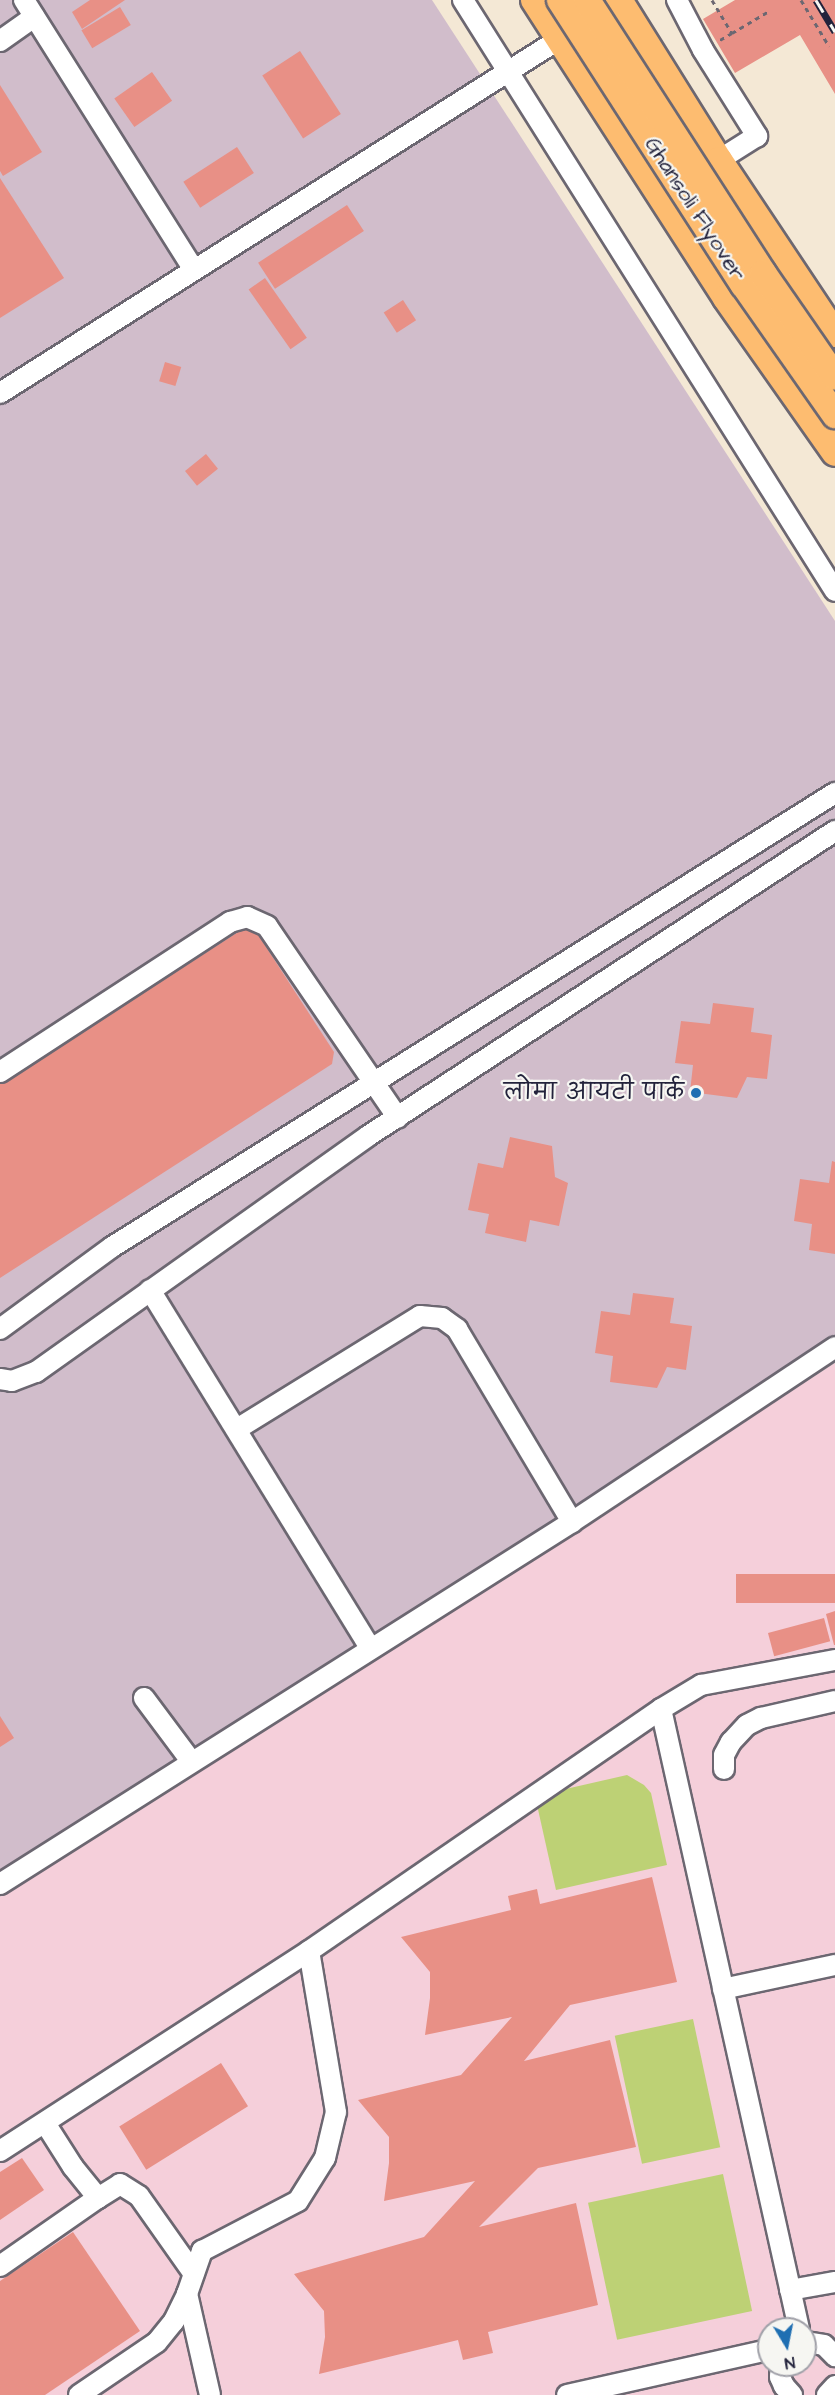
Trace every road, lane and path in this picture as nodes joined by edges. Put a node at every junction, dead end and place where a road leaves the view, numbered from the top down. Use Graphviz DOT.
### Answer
graph roads {
  1 [pos="24,0"];
  2 [pos="463,0"];
  3 [pos="534,0"];
  4 [pos="560,0"];
  5 [pos="587,0"];
  6 [pos="677,0"];
  7 [pos="712,0"];
  8 [pos="801,0"];
  9 [pos="620,1"];
  10 [pos="769,11"];
  11 [pos="34,17"];
  12 [pos="732,33"];
  13 [pos="559,40"];
  14 [pos="0,41"];
  15 [pos="829,46"];
  16 [pos="703,50"];
  17 [pos="508,72"];
  18 [pos="719,160"];
  19 [pos="194,270"];
  20 [pos="833,325"];
  21 [pos="835,377"];
  22 [pos="0,393"];
  23 [pos="835,415"];
  24 [pos="835,453"];
  25 [pos="835,591"];
  26 [pos="835,793"];
  27 [pos="835,831"];
  28 [pos="0,1072"];
  29 [pos="372,1084"];
  30 [pos="398,1118"];
  31 [pos="150,1290"];
  32 [pos="0,1329"];
  33 [pos="835,1347"];
  34 [pos="0,1378"];
  35 [pos="237,1429"];
  36 [pos="572,1522"];
  37 [pos="370,1648"];
  38 [pos="835,1659"];
  39 [pos="144,1698"];
  40 [pos="835,1701"];
  41 [pos="661,1709"];
  42 [pos="191,1761"];
  43 [pos="724,1769"];
  44 [pos="0,1884"];
  45 [pos="309,1951"];
  46 [pos="835,1965"];
  47 [pos="723,1989"];
  48 [pos="45,2123"];
  49 [pos="0,2151"];
  50 [pos="98,2198"];
  51 [pos="0,2266"];
  52 [pos="194,2274"];
  53 [pos="835,2282"];
  54 [pos="790,2290"];
  55 [pos="187,2294"];
  56 [pos="796,2317"];
  57 [pos="835,2337"];
  58 [pos="817,2340"];
  59 [pos="817,2344"];
  60 [pos="757,2353"];
  61 [pos="835,2356"];
  62 [pos="783,2377"];
  63 [pos="835,2386"];
  64 [pos="79,2395"];
  65 [pos="210,2395"];
  66 [pos="567,2395"];
  67 [pos="792,2395"];
  68 [pos="827,2395"];
  1 -- 11 [label="street"];
  2 -- 17 [label="street"];
  3 -- 13 [label="main road"];
  4 -- 23 [label="main road, Ghansoli Flyover, bridge"];
  5 -- 21 [label="main road, Ghansoli Flyover, bridge"];
  6 -- 16 [label="street"];
  7 -- 12 [label="path"];
  8 -- 15 [label="path"];
  9 -- 13 [label="street"];
  9 -- 18 [label="main road"];
  10 -- 12 [label="path"];
  11 -- 14 [label="street"];
  11 -- 19 [label="street"];
  12 -- 16 [label="path"];
  13 -- 17 [label="street"];
  13 -- 24 [label="main road"];
  16 -- 18 [label="street"];
  17 -- 19 [label="street"];
  17 -- 25 [label="street"];
  18 -- 20 [label="main road"];
  19 -- 22 [label="street"];
  26 -- 29 [label="street"];
  27 -- 30 [label="street"];
  28 -- 29 [label="street"];
  29 -- 30 [label="street"];
  29 -- 32 [label="street"];
  30 -- 31 [label="street"];
  31 -- 34 [label="street"];
  31 -- 35 [label="street"];
  33 -- 36 [label="street"];
  35 -- 36 [label="street"];
  35 -- 37 [label="street"];
  36 -- 37 [label="street"];
  37 -- 42 [label="street"];
  38 -- 41 [label="street"];
  39 -- 42 [label="street"];
  40 -- 43 [label="street"];
  41 -- 45 [label="street"];
  41 -- 47 [label="street"];
  42 -- 44 [label="street"];
  45 -- 48 [label="street"];
  45 -- 52 [label="street"];
  46 -- 47 [label="street"];
  47 -- 54 [label="street"];
  48 -- 49 [label="street"];
  48 -- 50 [label="street"];
  50 -- 51 [label="street"];
  50 -- 52 [label="street"];
  52 -- 55 [label="street"];
  53 -- 54 [label="street"];
  54 -- 56 [label="street"];
  55 -- 64 [label="street"];
  55 -- 65 [label="street"];
  57 -- 58 [label="street"];
  59 -- 61 [label="street"];
  60 -- 66 [label="street"];
  62 -- 67 [label="street"];
  63 -- 68 [label="street"];
}
